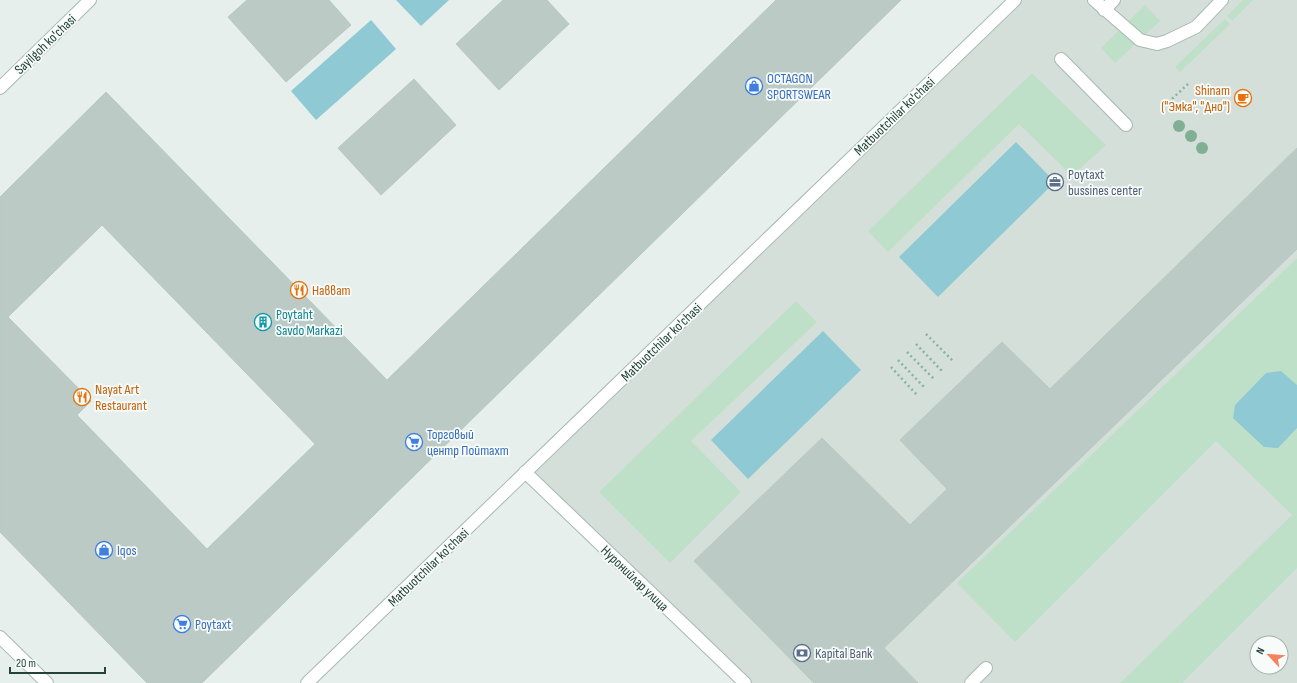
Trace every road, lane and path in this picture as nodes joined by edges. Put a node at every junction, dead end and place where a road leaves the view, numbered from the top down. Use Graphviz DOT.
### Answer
graph roads {
  1 [pos="90,0"];
  2 [pos="1015,0"];
  3 [pos="1094,0"];
  4 [pos="1114,0"];
  5 [pos="1222,0"];
  6 [pos="1104,10"];
  7 [pos="1061,59"];
  8 [pos="1188,84"];
  9 [pos="0,88"];
  10 [pos="1161,109"];
  11 [pos="1126,125"];
  12 [pos="926,334"];
  13 [pos="916,344"];
  14 [pos="907,352"];
  15 [pos="898,360"];
  16 [pos="952,361"];
  17 [pos="891,367"];
  18 [pos="942,371"];
  19 [pos="934,379"];
  20 [pos="925,388"];
  21 [pos="917,395"];
  22 [pos="526,472"];
  23 [pos="0,637"];
  24 [pos="986,668"];
  25 [pos="47,683"];
  26 [pos="307,683"];
  27 [pos="746,683"];
  28 [pos="970,683"];
  1 -- 9 [label="street, Sayilgoh ko'chasi"];
  2 -- 22 [label="street, Matbuotchilar ko'chasi"];
  3 -- 6 [label="street"];
  4 -- 6 [label="street"];
  5 -- 6 [label="street"];
  7 -- 11 [label="street"];
  8 -- 10 [label="path"];
  12 -- 16 [label="path"];
  13 -- 18 [label="path"];
  14 -- 19 [label="path"];
  15 -- 20 [label="path"];
  17 -- 21 [label="path"];
  22 -- 26 [label="street, Matbuotchilar ko'chasi"];
  22 -- 27 [label="street, Нуронийлар улица"];
  23 -- 25 [label="street"];
  24 -- 28 [label="street"];
}
